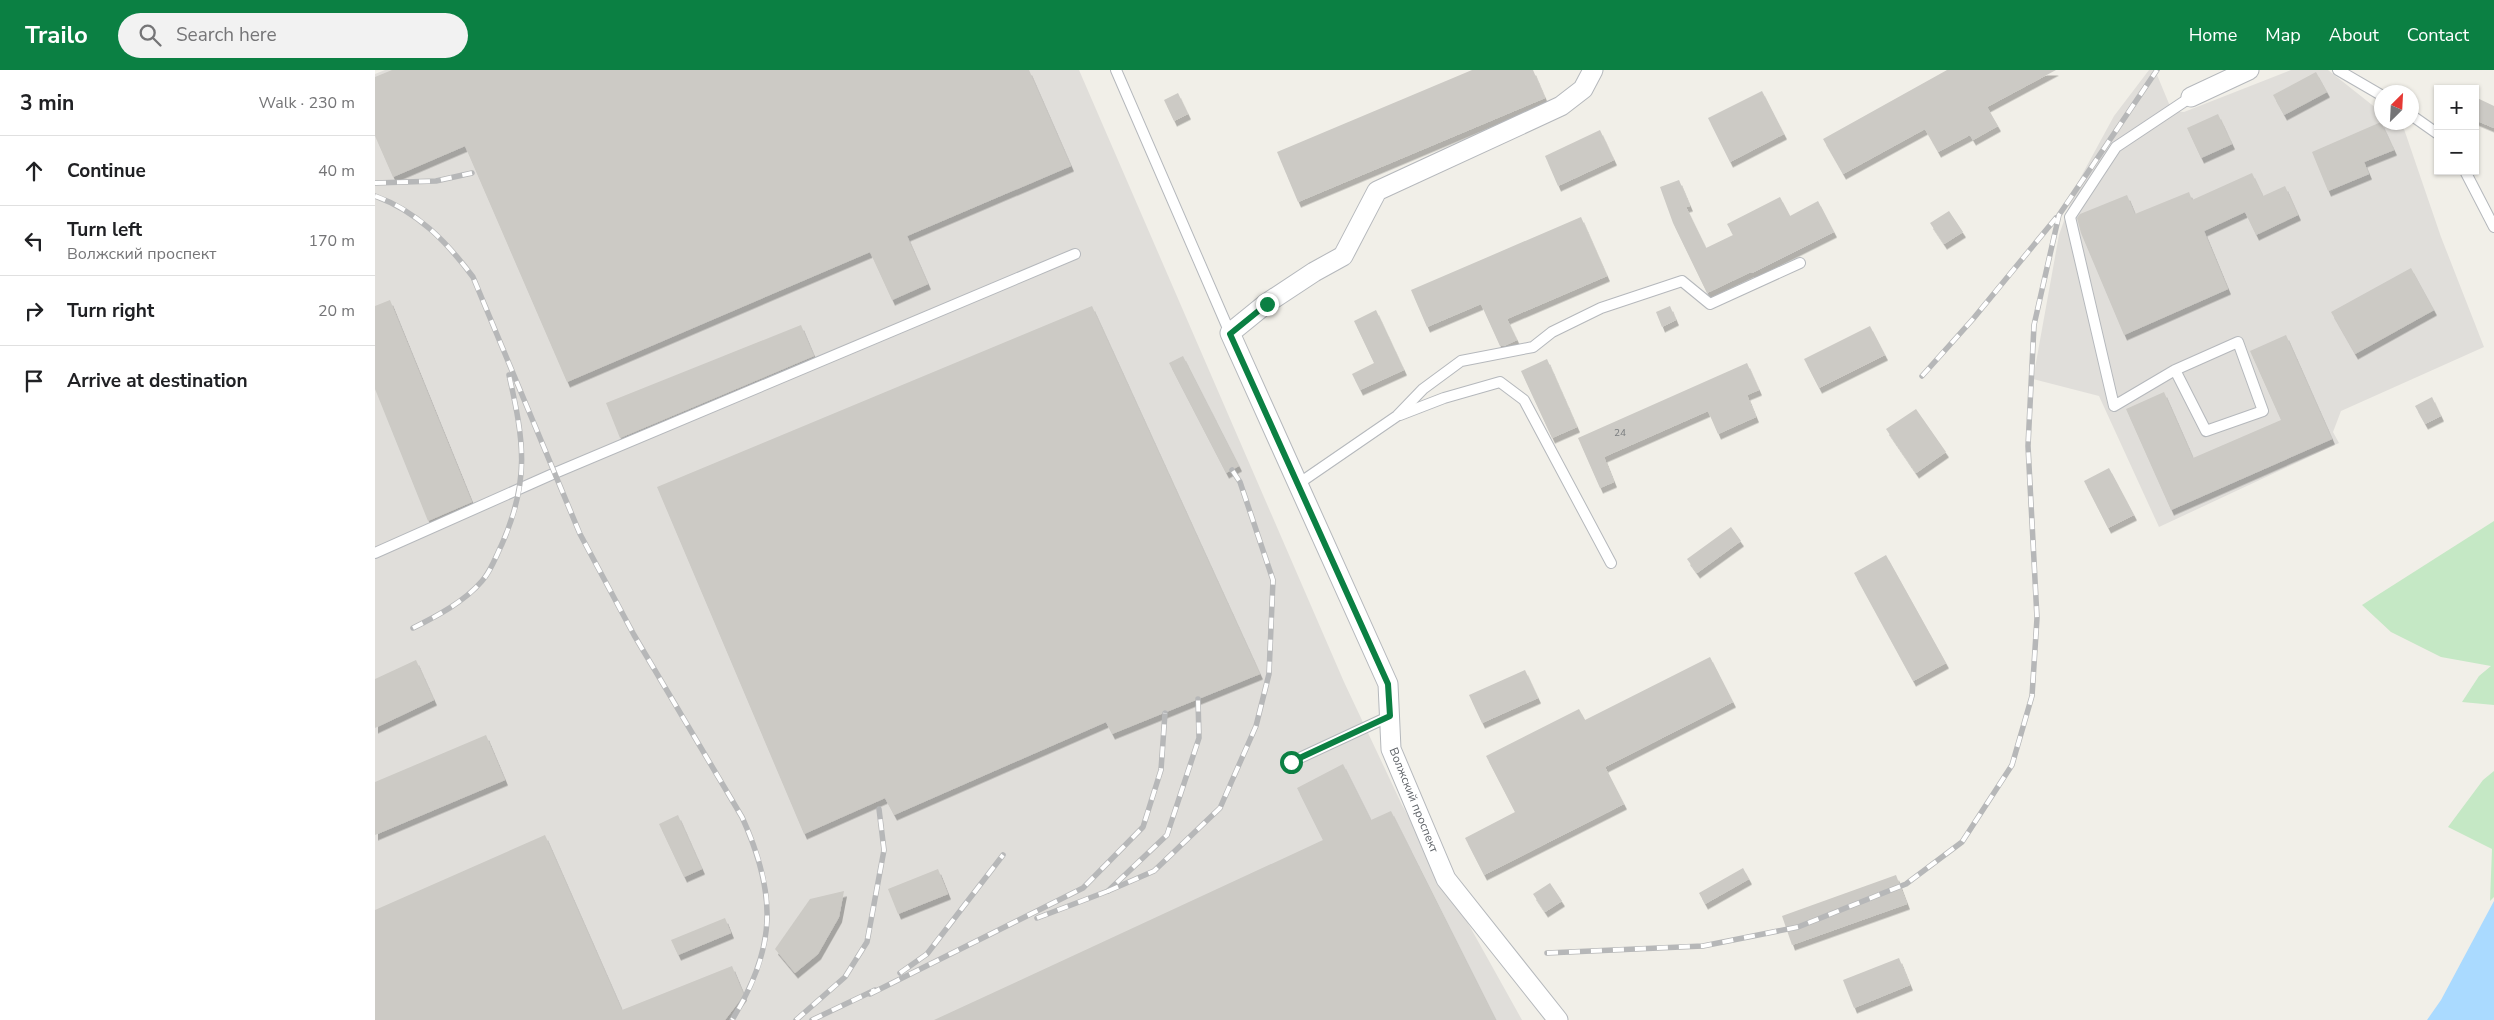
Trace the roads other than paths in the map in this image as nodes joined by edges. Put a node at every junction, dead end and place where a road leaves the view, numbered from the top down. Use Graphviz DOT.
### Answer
graph roads {
  1 [pos="1115,70"];
  2 [pos="1593,70"];
  3 [pos="2249,70"];
  4 [pos="2338,70"];
  5 [pos="2374,92"];
  6 [pos="2191,97"];
  7 [pos="2419,121"];
  8 [pos="2434,131"];
  9 [pos="2467,175"];
  10 [pos="2494,228"];
  11 [pos="1075,254"];
  12 [pos="1800,263"];
  13 [pos="1230,334"];
  14 [pos="2175,370"];
  15 [pos="1397,416"];
  16 [pos="1298,484"];
  17 [pos="375,553"];
  18 [pos="1611,563"];
  19 [pos="1390,716"];
  20 [pos="1291,762"];
  21 [pos="1558,1020"];
  1 -- 13 [label="lane"];
  2 -- 13 [label="street"];
  3 -- 6 [label="street"];
  4 -- 5 [label="lane"];
  6 -- 14 [label="lane"];
  7 -- 8 [label="lane"];
  9 -- 10 [label="lane"];
  11 -- 17 [label="lane"];
  12 -- 15 [label="lane"];
  13 -- 16 [label="street, Волжский проспект"];
  14 -- 14 [label="lane"];
  15 -- 16 [label="lane"];
  15 -- 18 [label="lane"];
  16 -- 19 [label="street, Волжский проспект"];
  19 -- 20 [label="lane"];
  19 -- 21 [label="street, Волжский проспект"];
}
